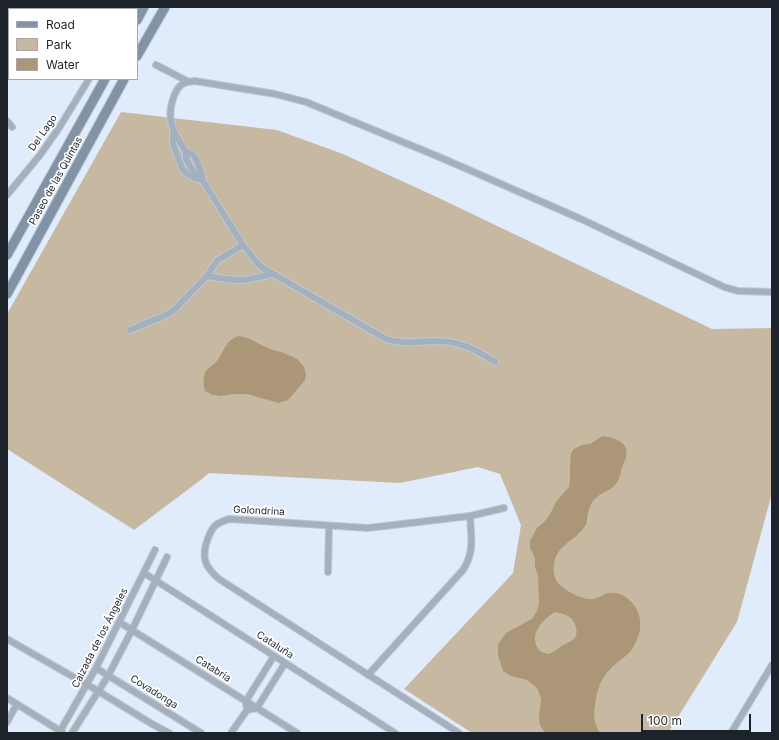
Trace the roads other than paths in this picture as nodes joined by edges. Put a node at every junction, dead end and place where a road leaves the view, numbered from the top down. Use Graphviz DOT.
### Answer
graph roads {
  1 [pos="144,7"];
  2 [pos="165,7"];
  3 [pos="138,18"];
  4 [pos="138,54"];
  5 [pos="156,65"];
  6 [pos="88,80"];
  7 [pos="104,80"];
  8 [pos="123,80"];
  9 [pos="187,81"];
  10 [pos="7,121"];
  11 [pos="12,126"];
  12 [pos="174,131"];
  13 [pos="203,181"];
  14 [pos="7,195"];
  15 [pos="243,245"];
  16 [pos="7,255"];
  17 [pos="272,274"];
  18 [pos="208,276"];
  19 [pos="772,292"];
  20 [pos="7,294"];
  21 [pos="130,330"];
  22 [pos="495,362"];
  23 [pos="504,508"];
  24 [pos="470,516"];
  25 [pos="329,526"];
  26 [pos="155,550"];
  27 [pos="167,557"];
  28 [pos="328,572"];
  29 [pos="144,573"];
  30 [pos="156,581"];
  31 [pos="119,622"];
  32 [pos="132,630"];
  33 [pos="7,639"];
  34 [pos="274,656"];
  35 [pos="286,663"];
  36 [pos="772,665"];
  37 [pos="96,668"];
  38 [pos="368,675"];
  39 [pos="108,676"];
  40 [pos="87,685"];
  41 [pos="98,691"];
  42 [pos="7,698"];
  43 [pos="246,701"];
  44 [pos="17,704"];
  45 [pos="257,708"];
  46 [pos="247,710"];
  47 [pos="7,722"];
  48 [pos="61,732"];
  49 [pos="294,732"];
  50 [pos="72,733"];
  51 [pos="169,733"];
  52 [pos="201,733"];
  53 [pos="231,733"];
  54 [pos="395,733"];
  55 [pos="459,733"];
  56 [pos="731,733"];
  1 -- 3 [label="main road"];
  2 -- 4 [label="main road"];
  5 -- 9 [label="street"];
  6 -- 14 [label="street, Del Lago"];
  7 -- 16 [label="main road, Paseo de las Quintas"];
  8 -- 20 [label="main road, Paseo de las Quintas"];
  9 -- 12 [label="street"];
  9 -- 19 [label="street"];
  10 -- 11 [label="street"];
  12 -- 13 [label="street"];
  12 -- 13 [label="street"];
  13 -- 15 [label="street"];
  15 -- 17 [label="street"];
  15 -- 18 [label="street"];
  17 -- 18 [label="street"];
  17 -- 22 [label="street"];
  18 -- 21 [label="street"];
  23 -- 24 [label="street, Golondrina"];
  24 -- 25 [label="street, Golondrina"];
  24 -- 38 [label="street"];
  25 -- 28 [label="street"];
  25 -- 38 [label="street, Golondrina"];
  26 -- 29 [label="street, Calzada de los Ángeles"];
  27 -- 30 [label="street"];
  29 -- 30 [label="street, Cataluña"];
  29 -- 31 [label="street, Calzada de los Ángeles"];
  30 -- 32 [label="street"];
  30 -- 34 [label="street, Cataluña"];
  31 -- 32 [label="street, Catabria"];
  31 -- 37 [label="street, Calzada de los Ángeles"];
  32 -- 39 [label="street"];
  32 -- 43 [label="street, Catabria"];
  33 -- 40 [label="street"];
  34 -- 35 [label="street, Cataluña"];
  34 -- 43 [label="street"];
  35 -- 45 [label="street"];
  35 -- 54 [label="street, Cataluña"];
  36 -- 56 [label="street"];
  37 -- 39 [label="street, Covadonga"];
  37 -- 40 [label="street, Calzada de los Ángeles"];
  38 -- 55 [label="street, Golondrina"];
  39 -- 41 [label="street"];
  39 -- 52 [label="street, Covadonga"];
  40 -- 41 [label="street"];
  40 -- 48 [label="street, Calzada de los Ángeles"];
  41 -- 50 [label="street"];
  41 -- 51 [label="street"];
  42 -- 44 [label="street"];
  43 -- 45 [label="street, Catabria"];
  43 -- 46 [label="street"];
  44 -- 47 [label="street"];
  44 -- 48 [label="street"];
  45 -- 46 [label="street"];
  45 -- 49 [label="street, Catabria"];
  46 -- 53 [label="street"];
}
